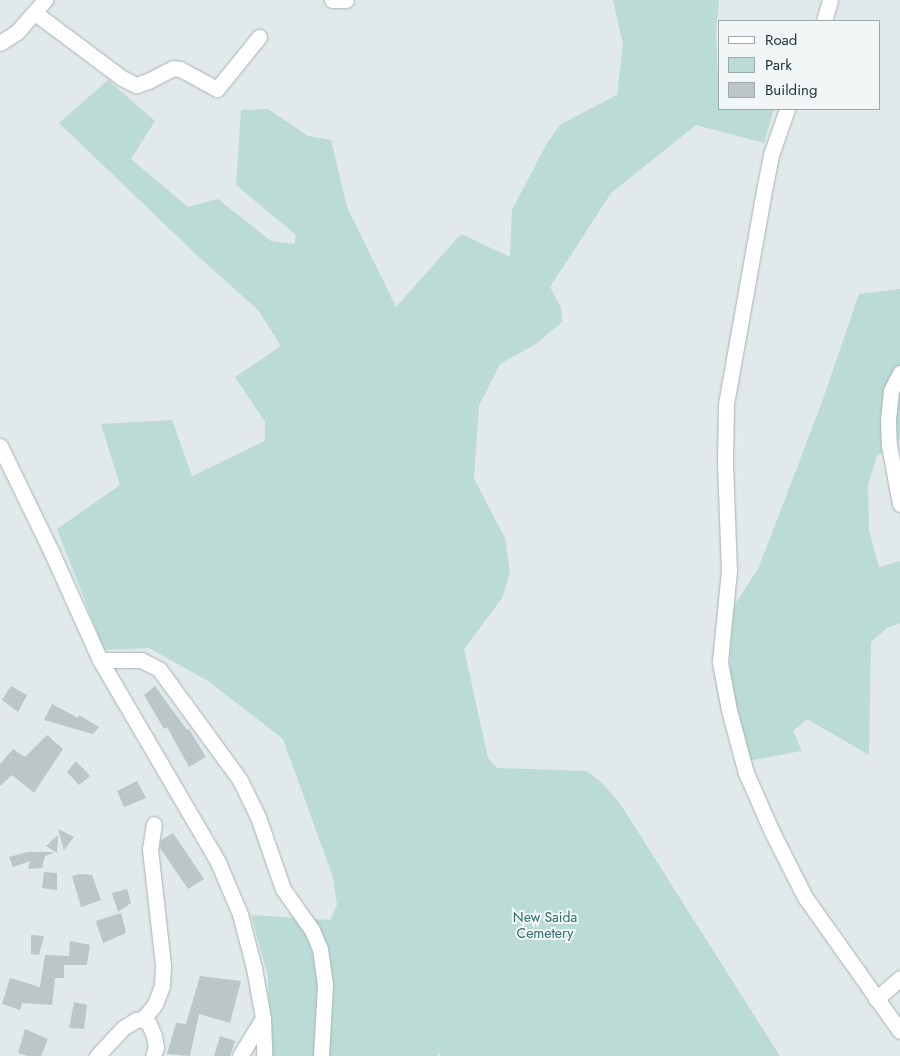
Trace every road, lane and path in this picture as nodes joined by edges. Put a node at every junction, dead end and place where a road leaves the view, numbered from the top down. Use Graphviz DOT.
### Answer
graph roads {
  1 [pos="45,0"];
  2 [pos="332,0"];
  3 [pos="346,0"];
  4 [pos="830,0"];
  5 [pos="35,12"];
  6 [pos="824,20"];
  7 [pos="259,37"];
  8 [pos="0,43"];
  9 [pos="787,110"];
  10 [pos="900,373"];
  11 [pos="0,446"];
  12 [pos="900,504"];
  13 [pos="100,660"];
  14 [pos="154,824"];
  15 [pos="900,978"];
  16 [pos="876,999"];
  17 [pos="263,1018"];
  18 [pos="143,1019"];
  19 [pos="900,1031"];
  20 [pos="97,1056"];
  21 [pos="153,1056"];
  22 [pos="240,1056"];
  23 [pos="264,1056"];
  24 [pos="321,1056"];
  1 -- 5 [label="street"];
  2 -- 3 [label="street"];
  4 -- 6 [label="street"];
  5 -- 7 [label="street"];
  5 -- 8 [label="street"];
  9 -- 16 [label="street"];
  10 -- 12 [label="street"];
  11 -- 13 [label="street"];
  13 -- 17 [label="street"];
  13 -- 24 [label="street"];
  14 -- 18 [label="street"];
  15 -- 16 [label="street"];
  16 -- 19 [label="street"];
  17 -- 22 [label="street"];
  17 -- 23 [label="street"];
  18 -- 20 [label="street"];
  18 -- 21 [label="street"];
}
